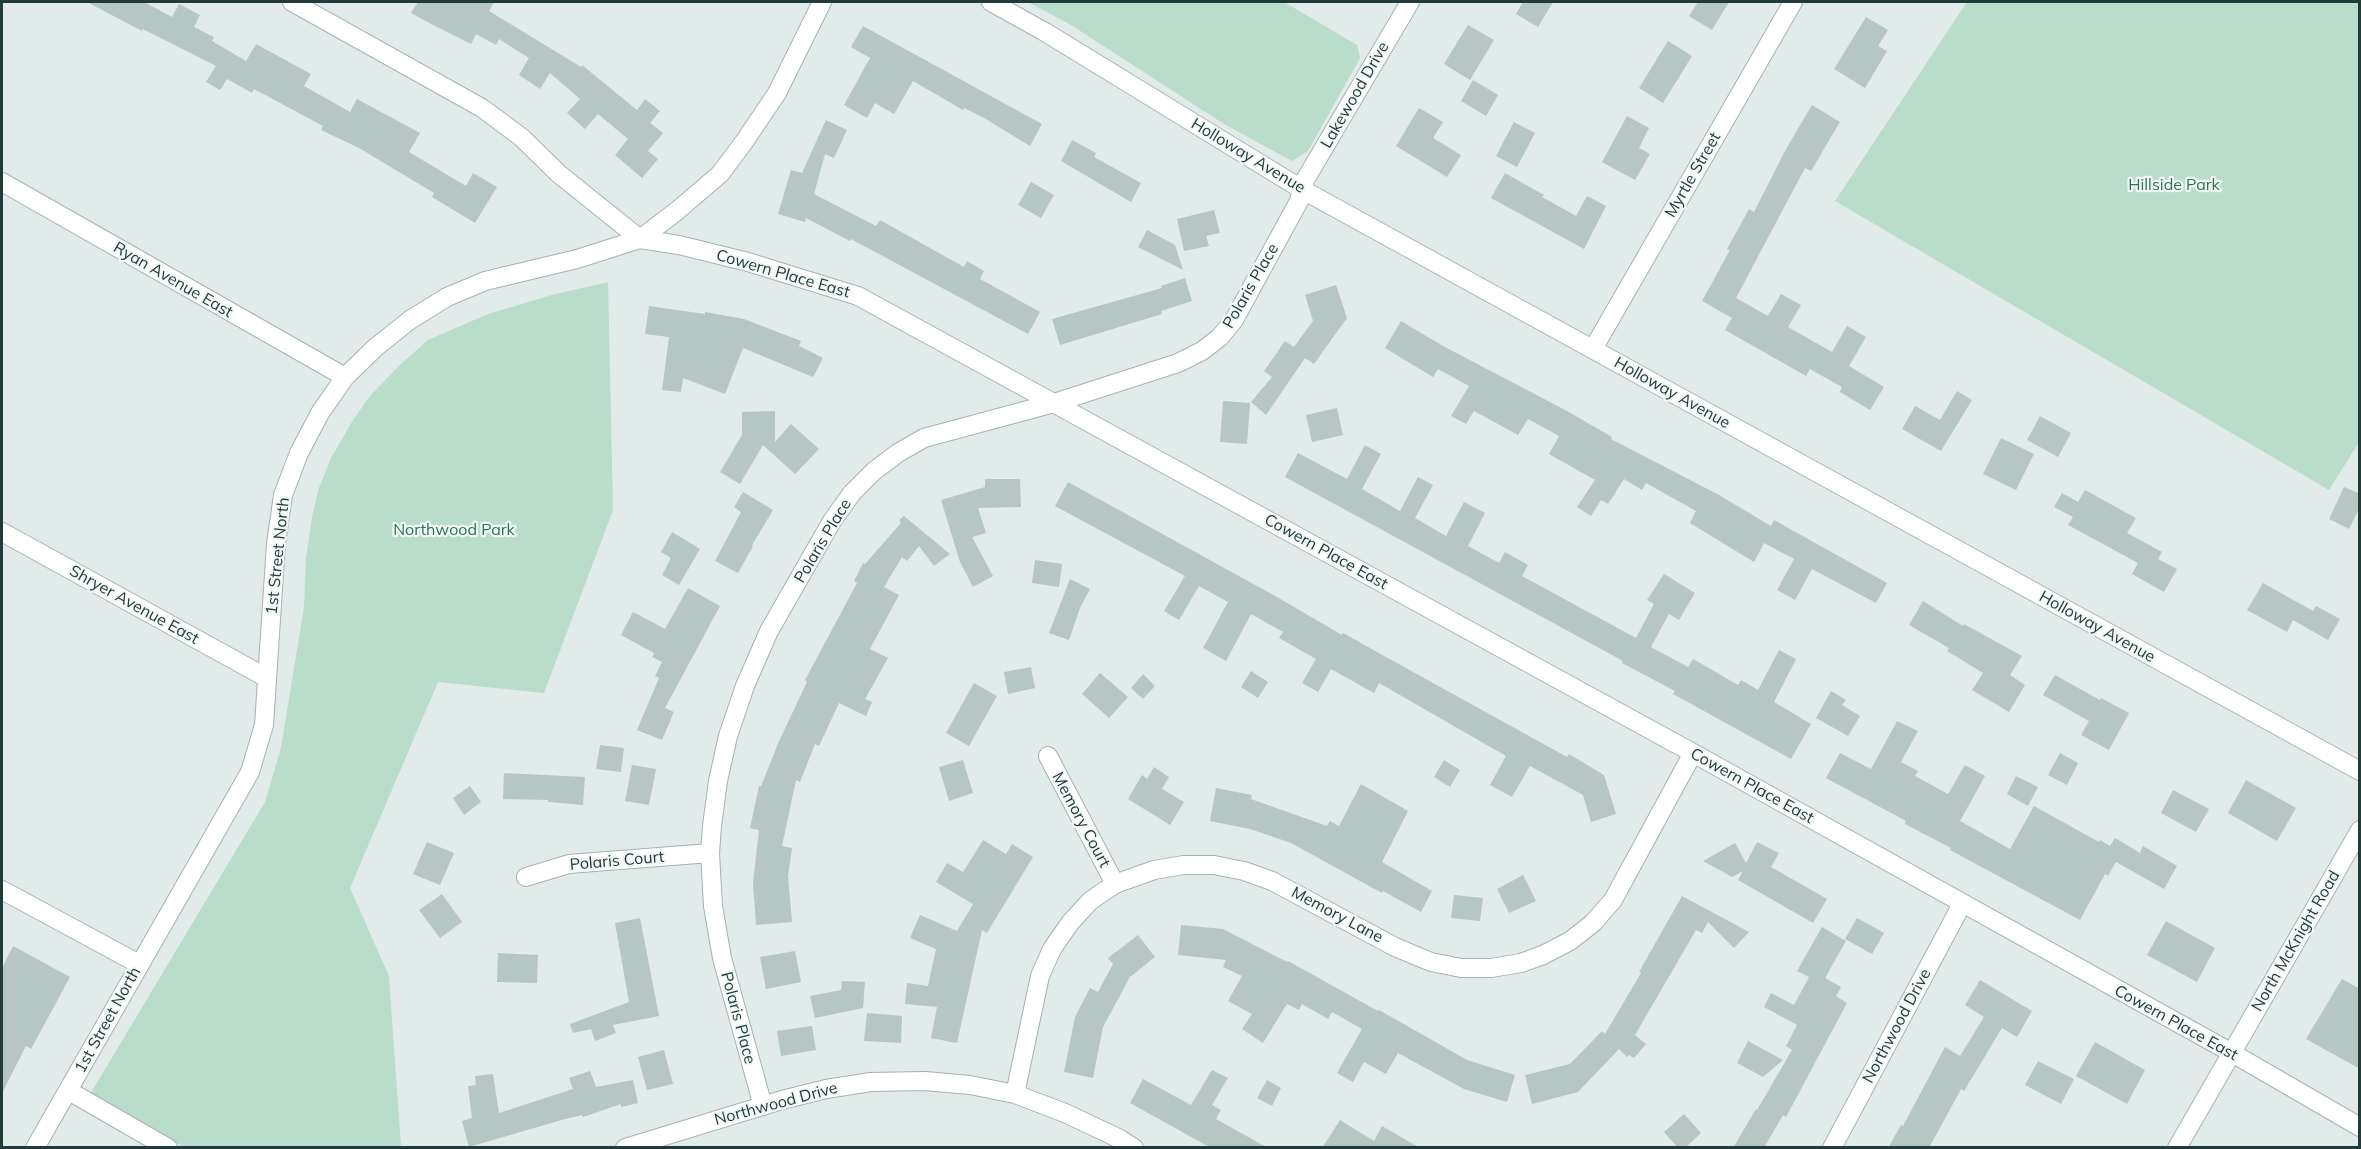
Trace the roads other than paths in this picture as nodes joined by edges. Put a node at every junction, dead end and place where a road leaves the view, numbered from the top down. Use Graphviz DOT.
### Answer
graph roads {
  1 [pos="292,2"];
  2 [pos="822,2"];
  3 [pos="991,2"];
  4 [pos="1410,2"];
  5 [pos="1793,2"];
  6 [pos="2,182"];
  7 [pos="1303,190"];
  8 [pos="640,239"];
  9 [pos="1593,349"];
  10 [pos="345,377"];
  11 [pos="1054,403"];
  12 [pos="2,532"];
  13 [pos="267,678"];
  14 [pos="1693,753"];
  15 [pos="1048,756"];
  16 [pos="2360,771"];
  17 [pos="2360,830"];
  18 [pos="710,853"];
  19 [pos="526,877"];
  20 [pos="1115,884"];
  21 [pos="2,890"];
  22 [pos="1962,904"];
  23 [pos="139,964"];
  24 [pos="2232,1053"];
  25 [pos="69,1091"];
  26 [pos="1015,1094"];
  27 [pos="763,1106"];
  28 [pos="2360,1127"];
  29 [pos="35,1148"];
  30 [pos="168,1148"];
  31 [pos="625,1148"];
  32 [pos="1134,1148"];
  33 [pos="1832,1148"];
  34 [pos="2177,1148"];
  1 -- 8 [label="street, Cowern Place East"];
  2 -- 8 [label="street, 1st Street North"];
  3 -- 7 [label="street, Holloway Avenue"];
  4 -- 7 [label="street, Lakewood Drive"];
  5 -- 9 [label="street, Myrtle Street"];
  6 -- 10 [label="street, Ryan Avenue East"];
  7 -- 9 [label="street, Holloway Avenue"];
  7 -- 11 [label="street, Polaris Place"];
  8 -- 10 [label="street, 1st Street North"];
  8 -- 11 [label="street, Cowern Place East"];
  9 -- 16 [label="street, Holloway Avenue"];
  10 -- 13 [label="street, 1st Street North"];
  11 -- 14 [label="street, Cowern Place East"];
  11 -- 18 [label="street, Polaris Place"];
  12 -- 13 [label="street, Shryer Avenue East"];
  13 -- 23 [label="street, 1st Street North"];
  14 -- 20 [label="street, Memory Lane"];
  14 -- 22 [label="street, Cowern Place East"];
  15 -- 20 [label="street, Memory Court"];
  17 -- 24 [label="street, North McKnight Road"];
  18 -- 19 [label="street, Polaris Court"];
  18 -- 27 [label="street, Polaris Place"];
  20 -- 26 [label="street, Memory Lane"];
  21 -- 23 [label="street"];
  22 -- 24 [label="street, Cowern Place East"];
  22 -- 33 [label="street, Northwood Drive"];
  23 -- 25 [label="street, 1st Street North"];
  24 -- 28 [label="street, Cowern Place East"];
  24 -- 34 [label="street, North McKnight Road"];
  25 -- 29 [label="street, 1st Street North"];
  25 -- 30 [label="street"];
  26 -- 27 [label="street, Northwood Drive"];
  26 -- 32 [label="street, Northwood Drive"];
  27 -- 31 [label="street, Northwood Drive"];
}
